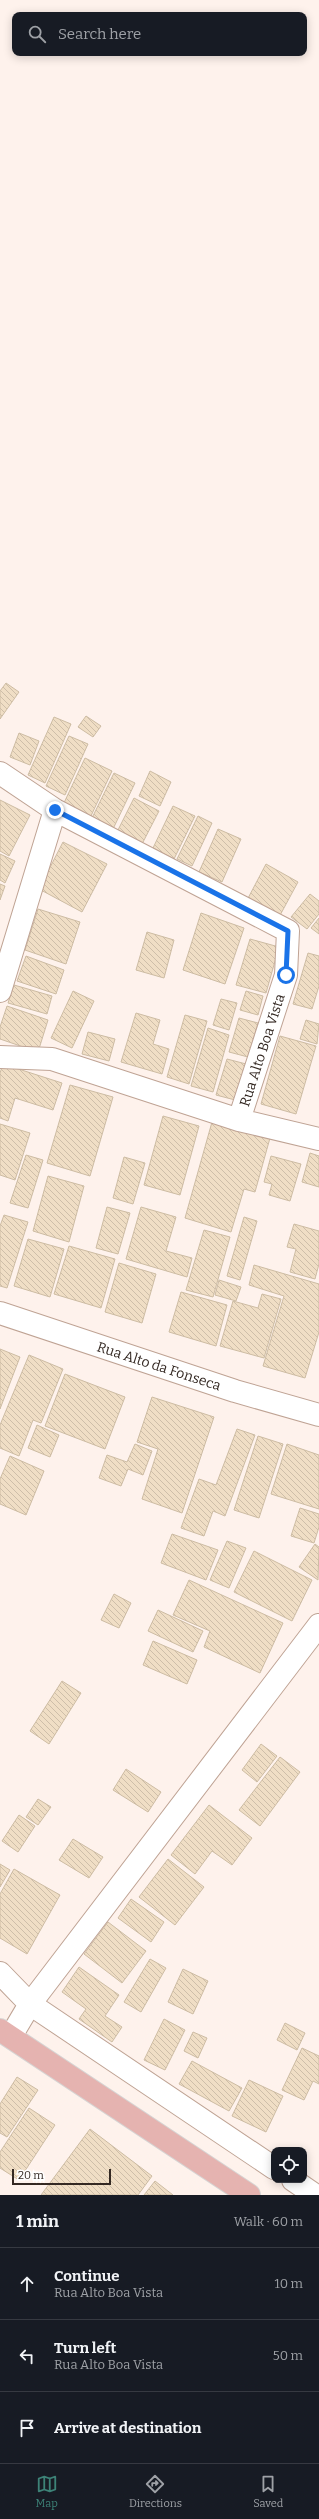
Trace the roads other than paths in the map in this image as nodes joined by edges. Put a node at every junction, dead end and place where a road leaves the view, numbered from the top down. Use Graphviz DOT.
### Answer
graph roads {
  1 [pos="0,773"];
  2 [pos="55,810"];
  3 [pos="0,991"];
  4 [pos="0,1057"];
  5 [pos="239,1120"];
  6 [pos="319,1139"];
  7 [pos="0,1313"];
  8 [pos="319,1415"];
  9 [pos="319,1625"];
  10 [pos="0,1973"];
  11 [pos="30,2004"];
  12 [pos="6,2033"];
  13 [pos="271,2166"];
  14 [pos="297,2183"];
  15 [pos="249,2195"];
  16 [pos="315,2195"];
  1 -- 2 [label="street, Rua Alto Boa Vista"];
  2 -- 3 [label="street"];
  2 -- 5 [label="street, Rua Alto Boa Vista"];
  4 -- 5 [label="street"];
  5 -- 6 [label="street"];
  7 -- 8 [label="street, Rua Alto da Fonseca"];
  9 -- 11 [label="street"];
  10 -- 11 [label="street"];
  11 -- 12 [label="street"];
  11 -- 13 [label="street"];
  12 -- 15 [label="main road"];
  14 -- 16 [label="street"];
}
